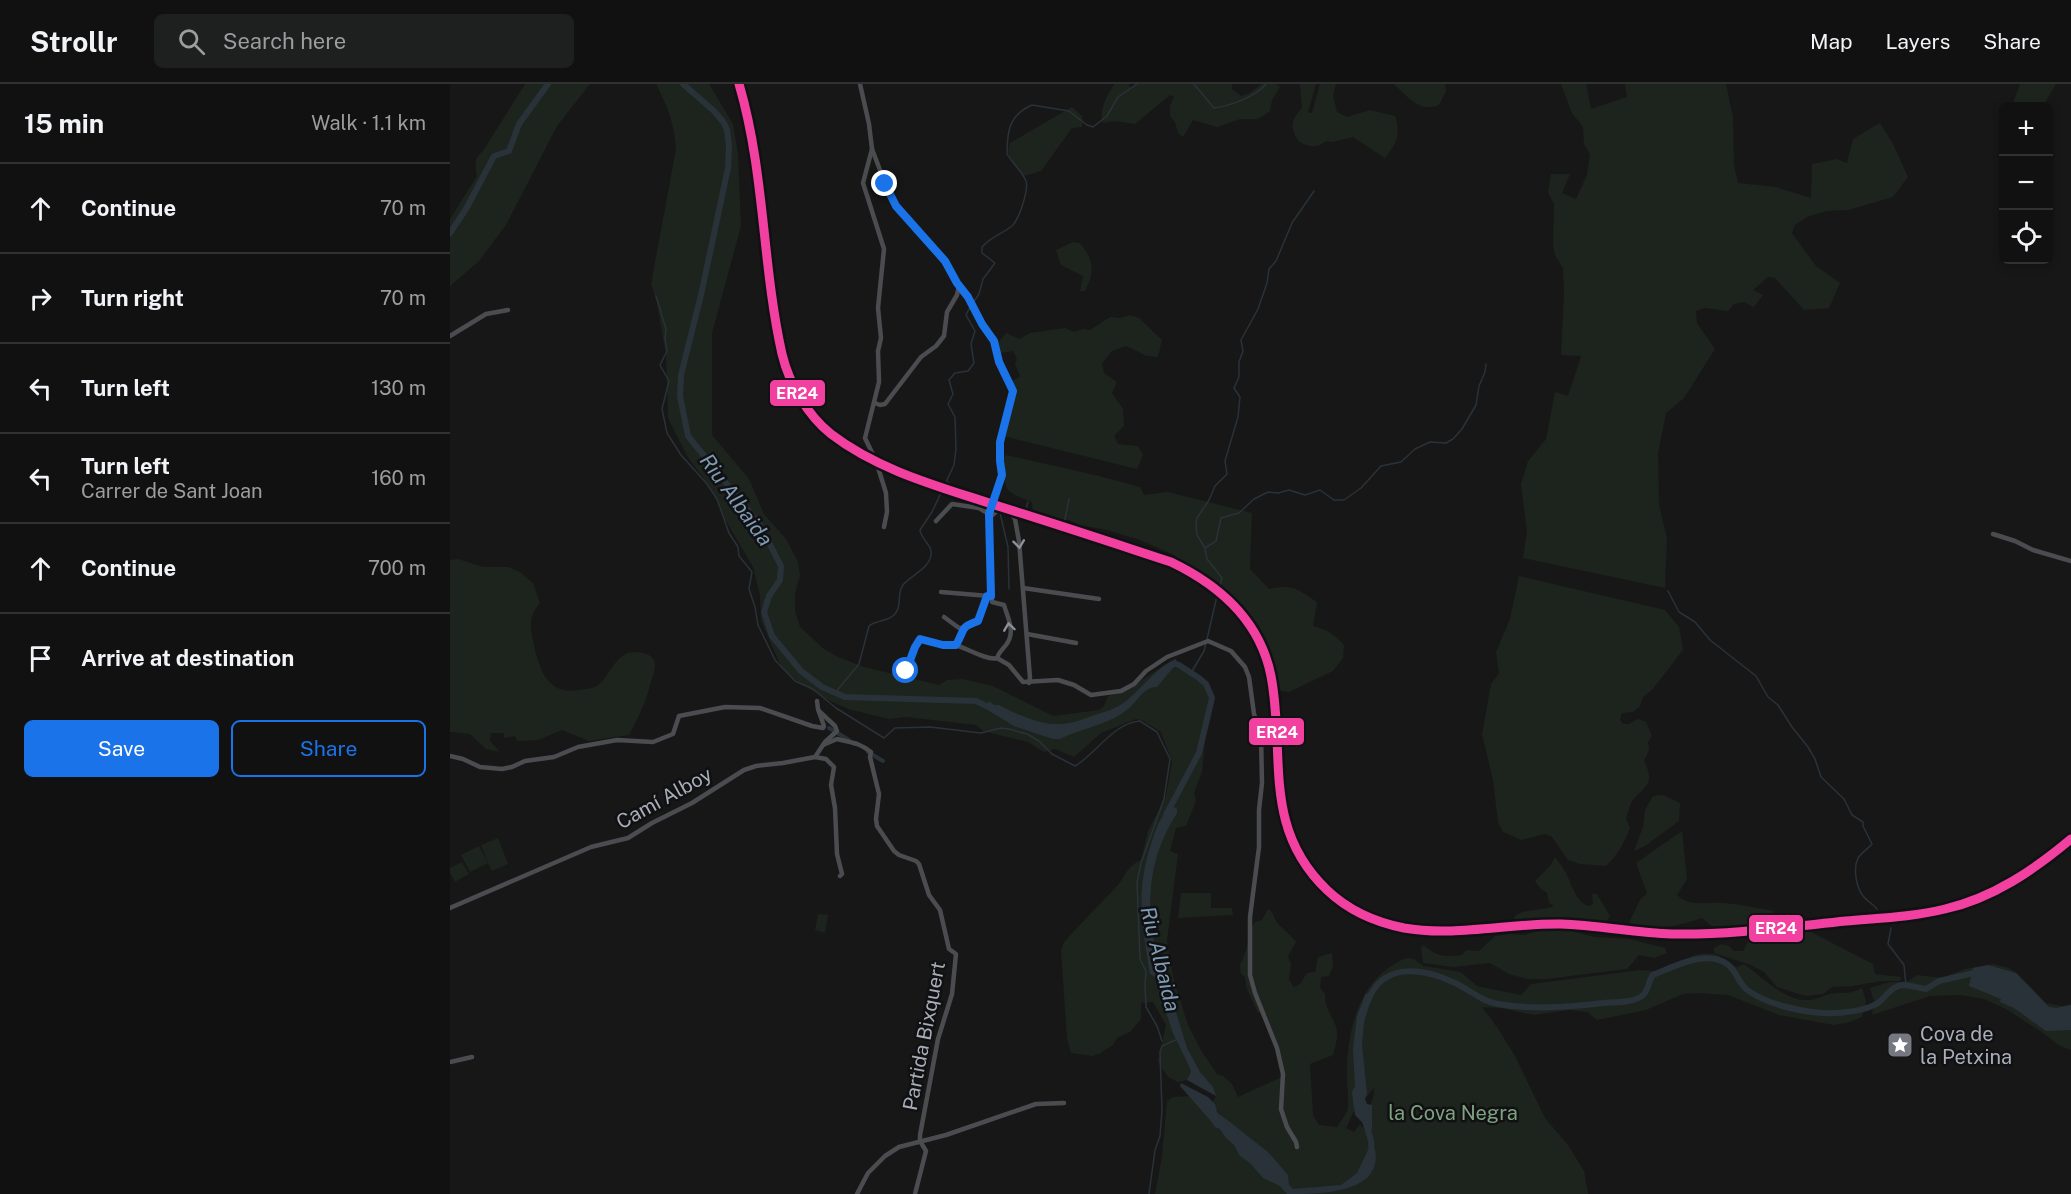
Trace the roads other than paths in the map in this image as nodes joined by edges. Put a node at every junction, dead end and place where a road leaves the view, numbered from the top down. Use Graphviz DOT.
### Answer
graph roads {
  1 [pos="860,84"];
  2 [pos="872,149"];
  3 [pos="958,285"];
  4 [pos="508,310"];
  5 [pos="450,336"];
  6 [pos="875,403"];
  7 [pos="990,514"];
  8 [pos="936,521"];
  9 [pos="884,527"];
  10 [pos="1993,534"];
  11 [pos="2071,561"];
  12 [pos="1023,588"];
  13 [pos="941,592"];
  14 [pos="989,596"];
  15 [pos="1099,599"];
  16 [pos="944,617"];
  17 [pos="963,628"];
  18 [pos="1027,634"];
  19 [pos="1076,643"];
  20 [pos="956,645"];
  21 [pos="997,657"];
  22 [pos="902,673"];
  23 [pos="1029,683"];
  24 [pos="817,701"];
  25 [pos="819,711"];
  26 [pos="823,745"];
  27 [pos="450,756"];
  28 [pos="815,757"];
  29 [pos="840,876"];
  30 [pos="450,908"];
  31 [pos="472,1057"];
  32 [pos="450,1062"];
  33 [pos="1064,1103"];
  34 [pos="920,1141"];
  35 [pos="1297,1147"];
  36 [pos="857,1194"];
  37 [pos="915,1194"];
  1 -- 2 [label="street"];
  2 -- 3 [label="street"];
  2 -- 6 [label="street"];
  3 -- 6 [label="street"];
  3 -- 7 [label="street"];
  4 -- 5 [label="street"];
  6 -- 9 [label="street"];
  7 -- 8 [label="street"];
  7 -- 12 [label="street, one-way"];
  7 -- 14 [label="street"];
  10 -- 11 [label="street"];
  12 -- 15 [label="street"];
  12 -- 18 [label="street"];
  13 -- 14 [label="street"];
  14 -- 17 [label="street"];
  21 -- 14 [label="street, one-way"];
  16 -- 17 [label="street"];
  17 -- 20 [label="street"];
  18 -- 19 [label="street"];
  18 -- 23 [label="street"];
  20 -- 21 [label="street"];
  20 -- 22 [label="street"];
  21 -- 23 [label="street"];
  23 -- 35 [label="street"];
  24 -- 25 [label="street"];
  25 -- 26 [label="street"];
  25 -- 27 [label="street"];
  26 -- 28 [label="street"];
  26 -- 34 [label="street, Partida Bixquert"];
  28 -- 29 [label="street"];
  28 -- 30 [label="street, Camí Alboy"];
  31 -- 32 [label="street"];
  33 -- 34 [label="street"];
  34 -- 36 [label="street"];
  34 -- 37 [label="street"];
}
